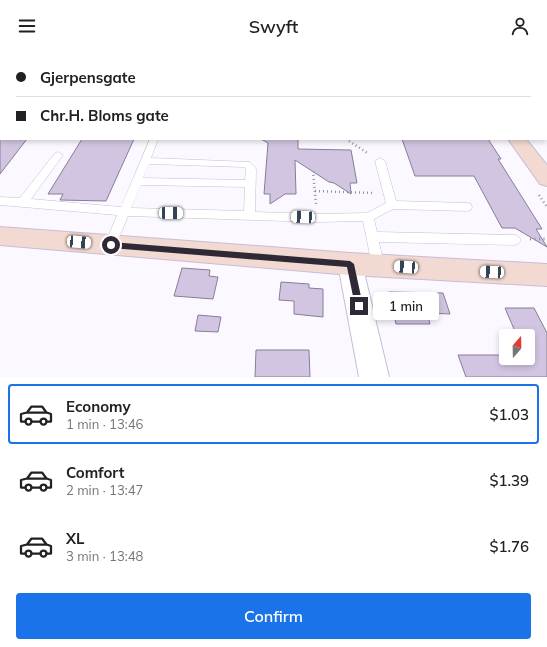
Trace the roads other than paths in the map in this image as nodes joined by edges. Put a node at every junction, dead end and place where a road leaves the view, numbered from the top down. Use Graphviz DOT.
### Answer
graph roads {
  1 [pos="154,140"];
  2 [pos="518,140"];
  3 [pos="58,155"];
  4 [pos="146,161"];
  5 [pos="380,161"];
  6 [pos="547,179"];
  7 [pos="138,181"];
  8 [pos="250,184"];
  9 [pos="0,201"];
  10 [pos="23,202"];
  11 [pos="392,205"];
  12 [pos="467,206"];
  13 [pos="125,212"];
  14 [pos="249,215"];
  15 [pos="368,217"];
  16 [pos="0,236"];
  17 [pos="372,237"];
  18 [pos="515,240"];
  19 [pos="111,245"];
  20 [pos="350,264"];
  21 [pos="378,266"];
  22 [pos="547,275"];
  23 [pos="374,377"];
  1 -- 4 [label="lane"];
  2 -- 6 [label="street"];
  3 -- 10 [label="lane"];
  4 -- 7 [label="lane"];
  4 -- 8 [label="lane"];
  5 -- 11 [label="lane"];
  7 -- 8 [label="lane"];
  7 -- 13 [label="lane"];
  8 -- 14 [label="lane"];
  9 -- 10 [label="lane"];
  10 -- 13 [label="lane"];
  11 -- 12 [label="lane"];
  11 -- 15 [label="lane"];
  13 -- 14 [label="lane"];
  13 -- 19 [label="lane"];
  14 -- 15 [label="lane"];
  15 -- 17 [label="lane"];
  16 -- 19 [label="street"];
  17 -- 18 [label="lane"];
  17 -- 21 [label="lane"];
  19 -- 20 [label="street"];
  20 -- 21 [label="street"];
  20 -- 23 [label="street"];
  21 -- 22 [label="street"];
}
